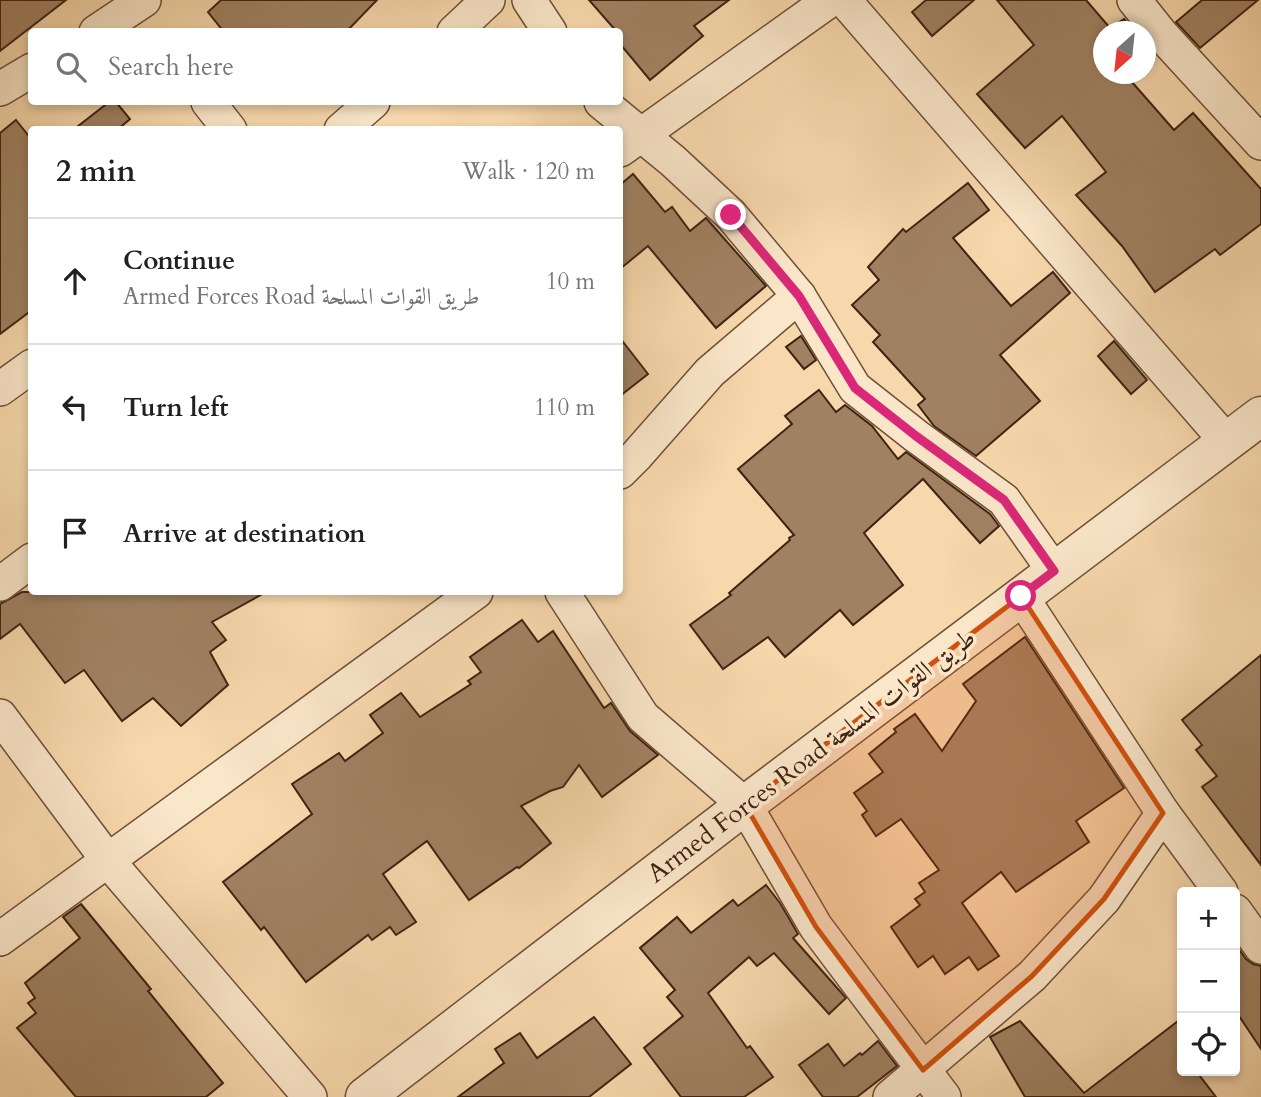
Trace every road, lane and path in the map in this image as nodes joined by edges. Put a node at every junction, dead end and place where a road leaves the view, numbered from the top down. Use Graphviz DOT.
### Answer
graph roads {
  1 [pos="488,0"];
  2 [pos="529,0"];
  3 [pos="830,0"];
  4 [pos="844,0"];
  5 [pos="1134,0"];
  6 [pos="140,10"];
  7 [pos="104,28"];
  8 [pos="458,28"];
  9 [pos="547,28"];
  10 [pos="28,72"];
  11 [pos="0,89"];
  12 [pos="210,105"];
  13 [pos="370,105"];
  14 [pos="603,105"];
  15 [pos="227,126"];
  16 [pos="346,126"];
  17 [pos="618,126"];
  18 [pos="630,143"];
  19 [pos="1261,143"];
  20 [pos="799,296"];
  21 [pos="28,369"];
  22 [pos="0,389"];
  23 [pos="1261,416"];
  24 [pos="1227,442"];
  25 [pos="623,469"];
  26 [pos="28,563"];
  27 [pos="1054,571"];
  28 [pos="0,584"];
  29 [pos="472,595"];
  30 [pos="564,595"];
  31 [pos="1021,596"];
  32 [pos="0,716"];
  33 [pos="745,804"];
  34 [pos="1163,813"];
  35 [pos="109,862"];
  36 [pos="1217,887"];
  37 [pos="1240,918"];
  38 [pos="0,939"];
  39 [pos="1261,947"];
  40 [pos="923,1070"];
  41 [pos="310,1097"];
  42 [pos="365,1097"];
  43 [pos="890,1097"];
  44 [pos="944,1097"];
  1 -- 8 [label="street"];
  2 -- 9 [label="street"];
  3 -- 18 [label="street"];
  4 -- 24 [label="street"];
  5 -- 19 [label="street"];
  6 -- 7 [label="street"];
  10 -- 11 [label="street"];
  12 -- 15 [label="street"];
  13 -- 16 [label="street"];
  14 -- 17 [label="street"];
  18 -- 20 [label="street"];
  20 -- 25 [label="street"];
  20 -- 27 [label="street"];
  21 -- 22 [label="street"];
  23 -- 24 [label="street, Armed Forces Road طريق القوات المسلحة"];
  24 -- 27 [label="street, Armed Forces Road طريق القوات المسلحة"];
  26 -- 28 [label="street"];
  27 -- 31 [label="street, Armed Forces Road طريق القوات المسلحة"];
  29 -- 35 [label="street"];
  30 -- 33 [label="street"];
  31 -- 33 [label="street, Armed Forces Road طريق القوات المسلحة"];
  31 -- 34 [label="street"];
  32 -- 35 [label="street"];
  33 -- 40 [label="street"];
  33 -- 42 [label="street, Armed Forces Road طريق القوات المسلحة"];
  34 -- 36 [label="street"];
  34 -- 40 [label="street"];
  35 -- 38 [label="street"];
  35 -- 41 [label="street"];
  37 -- 39 [label="street"];
  40 -- 43 [label="street"];
  40 -- 44 [label="street"];
}
